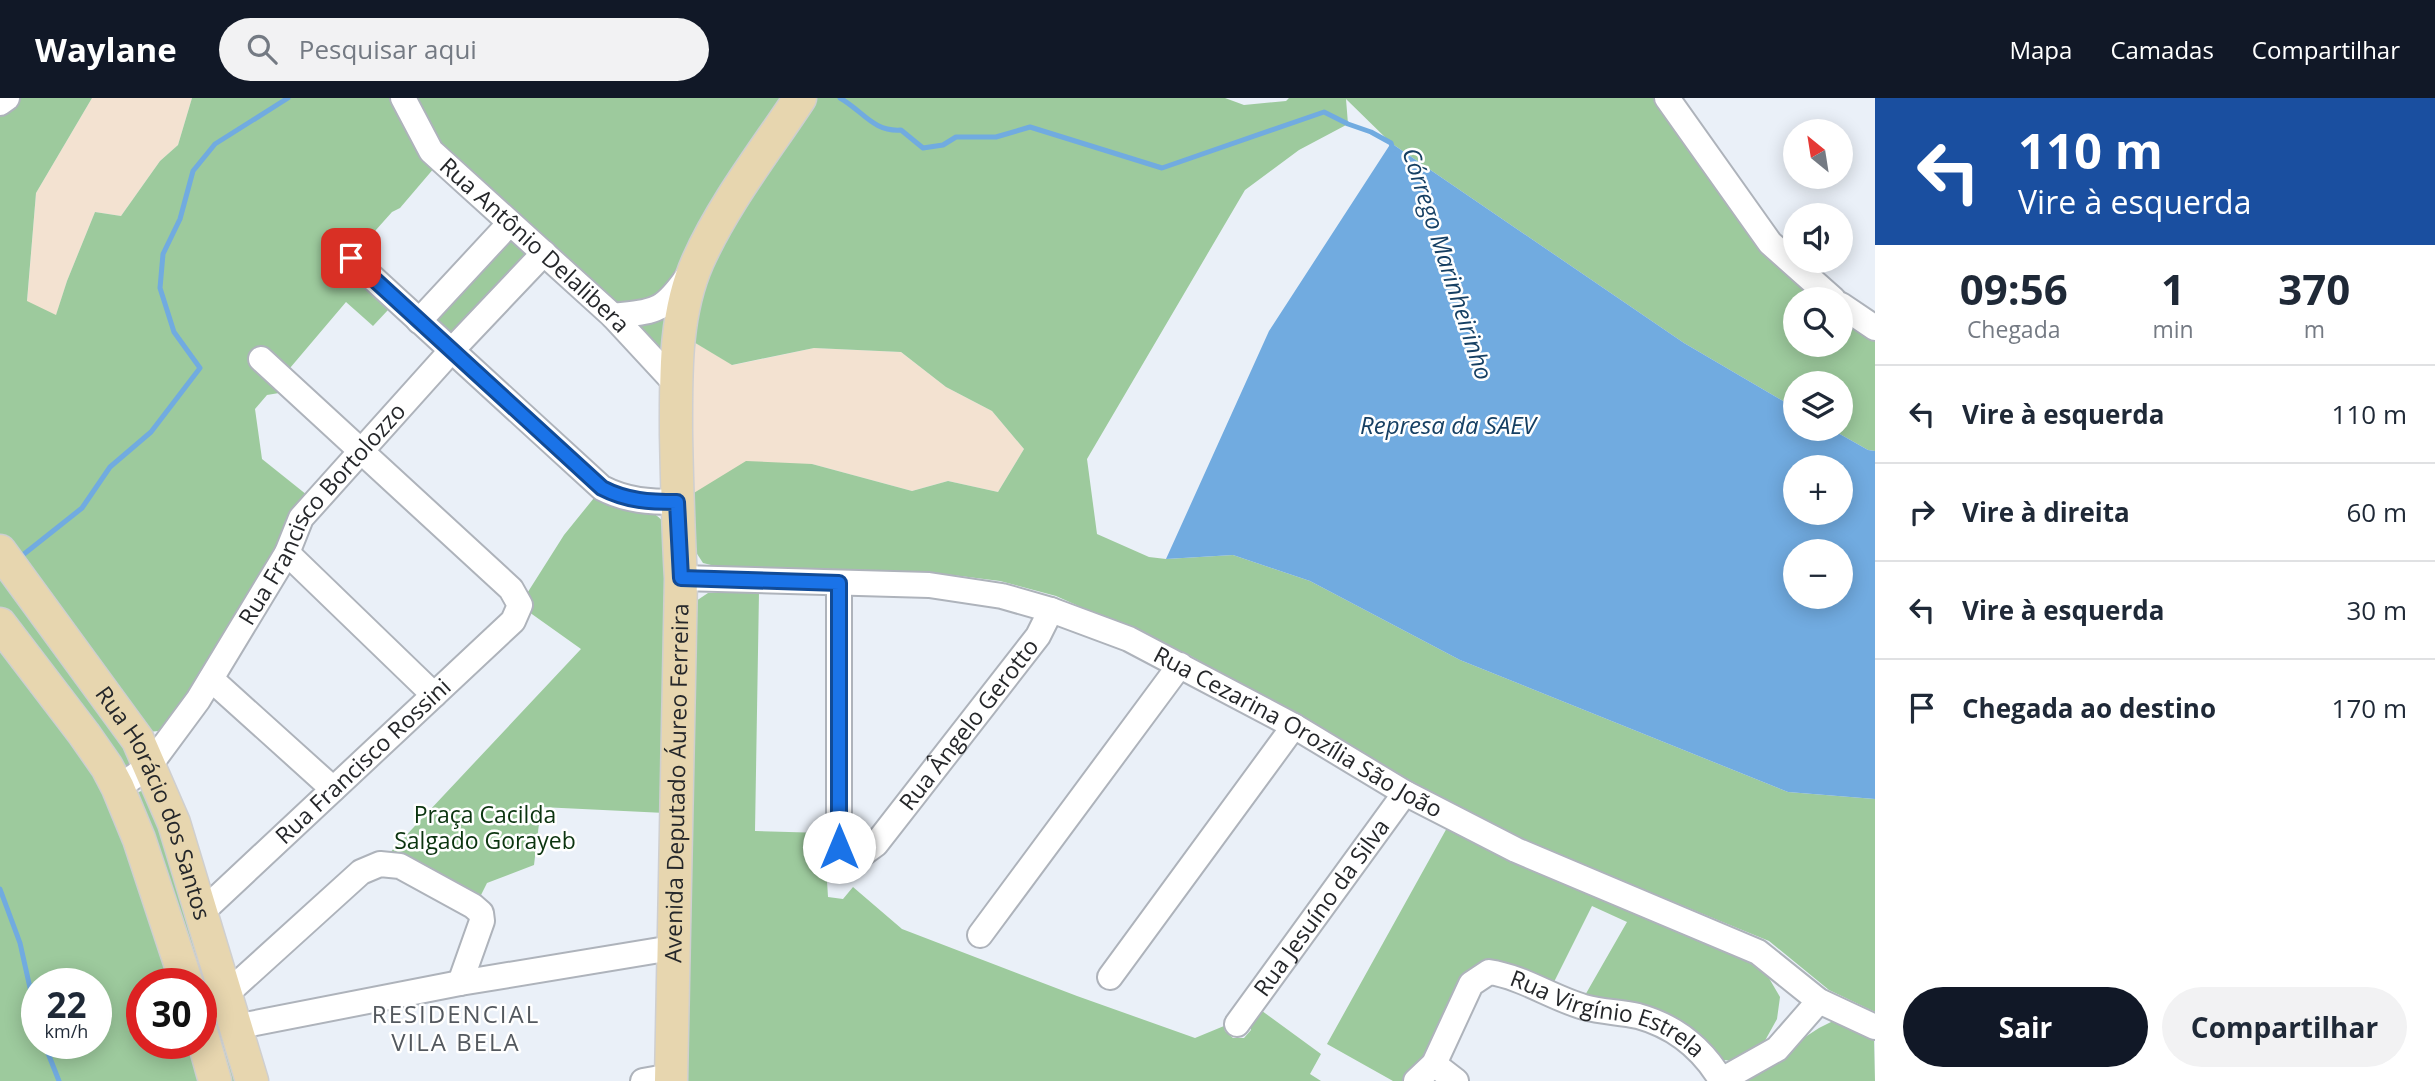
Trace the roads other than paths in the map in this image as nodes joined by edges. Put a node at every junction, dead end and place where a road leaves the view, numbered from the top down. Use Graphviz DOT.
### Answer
graph roads {
  1 [pos="7,98"];
  2 [pos="403,98"];
  3 [pos="800,98"];
  4 [pos="1667,98"];
  5 [pos="0,103"];
  6 [pos="510,223"];
  7 [pos="544,253"];
  8 [pos="351,258"];
  9 [pos="698,262"];
  10 [pos="1820,287"];
  11 [pos="1853,313"];
  12 [pos="613,316"];
  13 [pos="419,321"];
  14 [pos="1875,328"];
  15 [pos="451,351"];
  16 [pos="261,359"];
  17 [pos="676,384"];
  18 [pos="361,449"];
  19 [pos="677,502"];
  20 [pos="287,553"];
  21 [pos="8,562"];
  22 [pos="681,578"];
  23 [pos="839,583"];
  24 [pos="1051,610"];
  25 [pos="0,624"];
  26 [pos="1180,665"];
  27 [pos="211,679"];
  28 [pos="434,695"];
  29 [pos="1294,726"];
  30 [pos="150,765"];
  31 [pos="118,788"];
  32 [pos="333,789"];
  33 [pos="1405,793"];
  34 [pos="201,913"];
  35 [pos="979,935"];
  36 [pos="672,948"];
  37 [pos="182,968"];
  38 [pos="1110,977"];
  39 [pos="460,983"];
  40 [pos="226,996"];
  41 [pos="1819,1002"];
  42 [pos="217,1004"];
  43 [pos="1237,1024"];
  44 [pos="235,1027"];
  45 [pos="1875,1027"];
  46 [pos="209,1059"];
  47 [pos="1434,1064"];
  48 [pos="661,1079"];
  49 [pos="215,1081"];
  50 [pos="252,1081"];
  51 [pos="1416,1081"];
  52 [pos="1456,1081"];
  53 [pos="1720,1081"];
  1 -- 5 [label="street"];
  2 -- 6 [label="street, Rua Antônio Delalibera"];
  3 -- 9 [label="main road, Avenida Deputado Áureo Ferreira"];
  4 -- 10 [label="street"];
  6 -- 7 [label="street, Rua Antônio Delalibera"];
  6 -- 13 [label="street"];
  7 -- 12 [label="street, Rua Antônio Delalibera"];
  7 -- 15 [label="street, Rua Francisco Bortolozzo"];
  8 -- 13 [label="street"];
  9 -- 12 [label="street"];
  9 -- 17 [label="main road, Avenida Deputado Áureo Ferreira"];
  11 -- 14 [label="street"];
  12 -- 17 [label="street, Rua Antônio Delalibera"];
  13 -- 15 [label="street"];
  15 -- 18 [label="street, Rua Francisco Bortolozzo"];
  15 -- 19 [label="street"];
  16 -- 18 [label="street"];
  17 -- 19 [label="main road, Avenida Deputado Áureo Ferreira"];
  18 -- 20 [label="street, Rua Francisco Bortolozzo"];
  18 -- 28 [label="street, Rua Francisco Rossini"];
  19 -- 22 [label="main road, Avenida Deputado Áureo Ferreira"];
  20 -- 27 [label="street, Rua Francisco Bortolozzo"];
  20 -- 28 [label="street"];
  21 -- 30 [label="main road, Rua Horácio dos Santos"];
  22 -- 23 [label="street, Rua Cezarina Orozília São João"];
  22 -- 36 [label="main road, Avenida Deputado Áureo Ferreira"];
  23 -- 24 [label="street, Rua Cezarina Orozília São João"];
  23 -- 24 [label="street, Rua Ângelo Gerotto"];
  24 -- 26 [label="street, Rua Cezarina Orozília São João"];
  25 -- 31 [label="main road, Rua Horácio dos Santos"];
  26 -- 29 [label="street, Rua Cezarina Orozília São João"];
  26 -- 35 [label="street"];
  27 -- 30 [label="street, Rua Francisco Bortolozzo"];
  27 -- 32 [label="street"];
  28 -- 32 [label="street, Rua Francisco Rossini"];
  29 -- 33 [label="street, Rua Cezarina Orozília São João"];
  29 -- 38 [label="street"];
  30 -- 31 [label="street, Rua Francisco Bortolozzo"];
  30 -- 34 [label="main road, Rua Horácio dos Santos"];
  31 -- 37 [label="main road, Rua Horácio dos Santos"];
  32 -- 34 [label="street, Rua Francisco Rossini"];
  33 -- 41 [label="street, Rua Cezarina Orozília São João"];
  33 -- 43 [label="street, Rua Jesuíno da Silva"];
  34 -- 40 [label="main road, Rua Horácio dos Santos"];
  36 -- 39 [label="street"];
  36 -- 48 [label="main road, Avenida Deputado Áureo Ferreira"];
  39 -- 40 [label="street"];
  39 -- 44 [label="street"];
  40 -- 42 [label="street"];
  40 -- 44 [label="main road, Rua Horácio dos Santos"];
  41 -- 45 [label="street, Rua Cezarina Orozília São João"];
  41 -- 53 [label="street"];
  44 -- 50 [label="main road, Rua Horácio dos Santos"];
  46 -- 49 [label="main road"];
  47 -- 51 [label="street"];
  47 -- 52 [label="street"];
  47 -- 53 [label="street, Rua Virgínio Estrela"];
}
